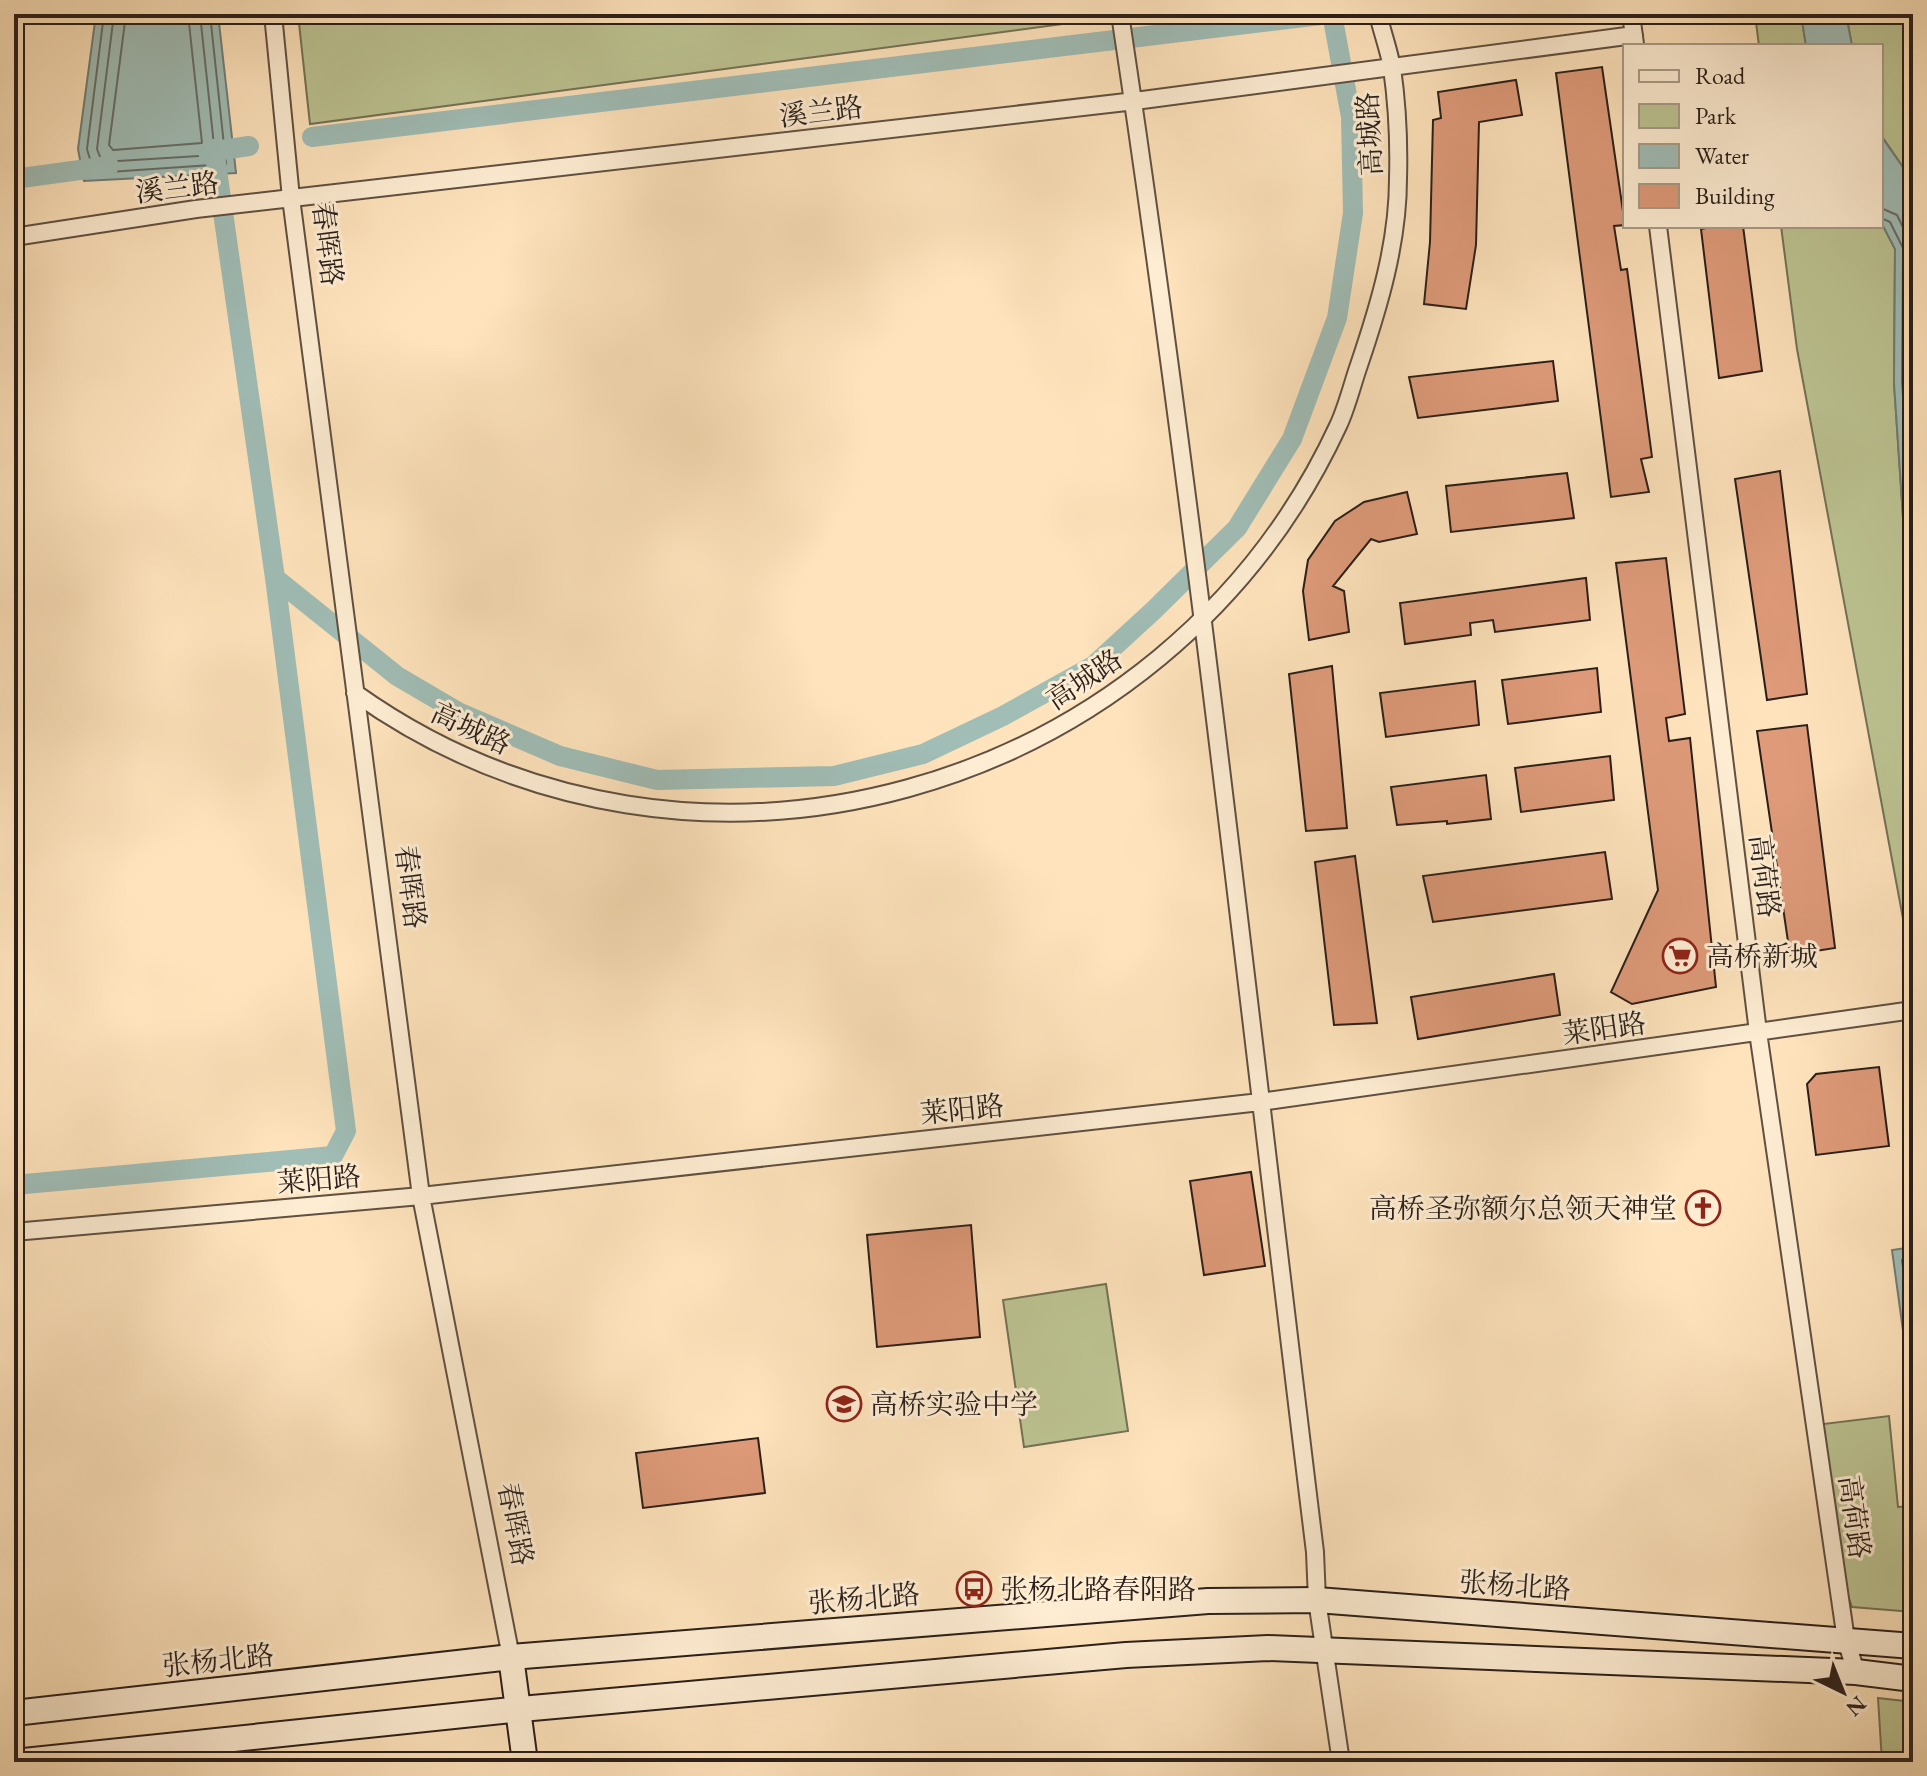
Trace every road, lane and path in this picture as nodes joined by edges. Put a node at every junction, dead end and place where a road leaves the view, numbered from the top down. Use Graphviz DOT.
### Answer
graph roads {
  1 [pos="273,14"];
  2 [pos="1120,14"];
  3 [pos="1378,14"];
  4 [pos="1631,14"];
  5 [pos="1635,40"];
  6 [pos="1392,66"];
  7 [pos="1135,101"];
  8 [pos="291,198"];
  9 [pos="1658,228"];
  10 [pos="14,237"];
  11 [pos="1201,621"];
  12 [pos="355,693"];
  13 [pos="1913,1010"];
  14 [pos="1758,1032"];
  15 [pos="1260,1102"];
  16 [pos="421,1196"];
  17 [pos="14,1232"];
  18 [pos="1317,1600"];
  19 [pos="1846,1640"];
  20 [pos="1913,1646"];
  21 [pos="1325,1651"];
  22 [pos="511,1657"];
  23 [pos="1856,1672"];
  24 [pos="1913,1679"];
  25 [pos="521,1709"];
  26 [pos="14,1713"];
  27 [pos="14,1762"];
  28 [pos="525,1762"];
  29 [pos="1341,1762"];
  1 -- 8 [label="street, 春晖路"];
  2 -- 7 [label="street"];
  3 -- 6 [label="street, 高城路"];
  4 -- 5 [label="street"];
  5 -- 6 [label="street, 溪兰路"];
  6 -- 7 [label="street, 溪兰路"];
  6 -- 11 [label="street, 高城路"];
  7 -- 8 [label="street, 溪兰路"];
  7 -- 11 [label="street"];
  8 -- 10 [label="street, 溪兰路"];
  8 -- 12 [label="street, 春晖路"];
  9 -- 14 [label="street, 高荷路"];
  11 -- 12 [label="street, 高城路"];
  11 -- 15 [label="street"];
  12 -- 16 [label="street, 春晖路"];
  13 -- 14 [label="street, 莱阳路"];
  14 -- 15 [label="street, 莱阳路"];
  14 -- 19 [label="street, 高荷路"];
  15 -- 16 [label="street, 莱阳路"];
  15 -- 18 [label="street"];
  16 -- 17 [label="street, 莱阳路"];
  16 -- 22 [label="street, 春晖路"];
  18 -- 19 [label="main road, 张杨北路"];
  18 -- 21 [label="street"];
  18 -- 22 [label="main road, 张杨北路"];
  19 -- 20 [label="main road, 张杨北路"];
  19 -- 23 [label="street, 高荷路"];
  21 -- 23 [label="main road"];
  21 -- 25 [label="main road"];
  21 -- 29 [label="street"];
  22 -- 25 [label="main road, 春晖路"];
  22 -- 26 [label="main road, 张杨北路"];
  23 -- 24 [label="main road"];
  25 -- 27 [label="main road"];
  25 -- 28 [label="main road, 春晖路"];
}
